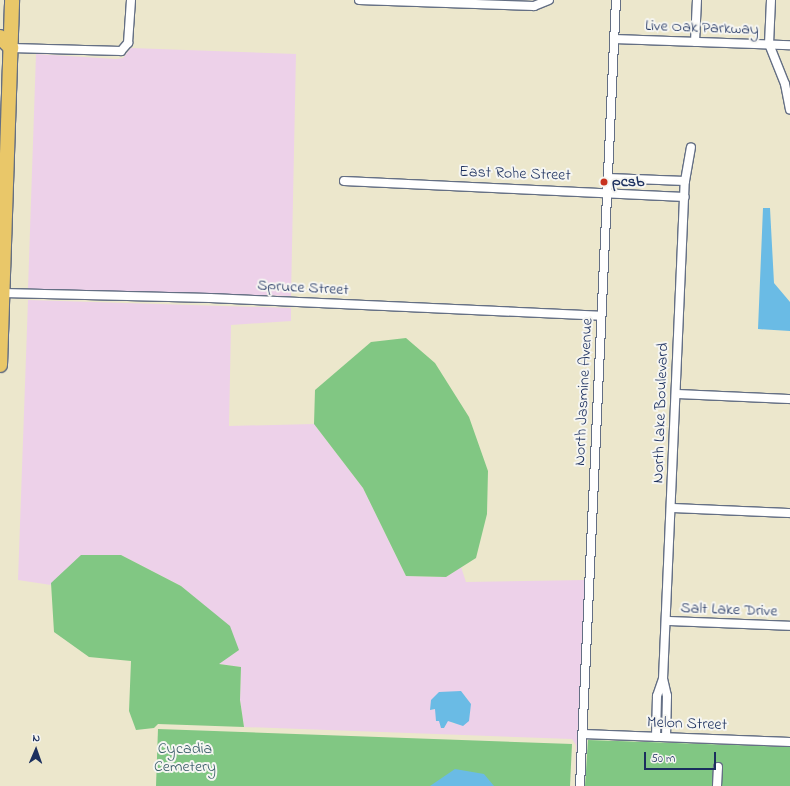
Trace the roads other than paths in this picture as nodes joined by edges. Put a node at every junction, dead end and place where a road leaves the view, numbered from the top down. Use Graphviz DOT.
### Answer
graph roads {
  1 [pos="12,0"];
  2 [pos="131,0"];
  3 [pos="359,0"];
  4 [pos="549,0"];
  5 [pos="616,0"];
  6 [pos="697,0"];
  7 [pos="771,0"];
  8 [pos="398,1"];
  9 [pos="476,2"];
  10 [pos="0,36"];
  11 [pos="614,39"];
  12 [pos="695,42"];
  13 [pos="769,44"];
  14 [pos="790,44"];
  15 [pos="12,48"];
  16 [pos="790,110"];
  17 [pos="691,148"];
  18 [pos="608,178"];
  19 [pos="344,181"];
  20 [pos="685,181"];
  21 [pos="607,192"];
  22 [pos="684,197"];
  23 [pos="3,293"];
  24 [pos="601,316"];
  25 [pos="0,365"];
  26 [pos="676,394"];
  27 [pos="790,399"];
  28 [pos="671,508"];
  29 [pos="790,513"];
  30 [pos="667,621"];
  31 [pos="790,626"];
  32 [pos="664,678"];
  33 [pos="583,734"];
  34 [pos="656,737"];
  35 [pos="666,737"];
  36 [pos="790,742"];
  37 [pos="718,767"];
  38 [pos="580,786"];
  39 [pos="717,786"];
  1 -- 15 [label="highway"];
  2 -- 15 [label="street"];
  3 -- 8 [label="street"];
  4 -- 9 [label="street"];
  5 -- 11 [label="street, North Jasmine Avenue"];
  6 -- 12 [label="street"];
  7 -- 13 [label="street"];
  8 -- 9 [label="street"];
  10 -- 15 [label="highway"];
  11 -- 12 [label="street, Live Oak Parkway"];
  11 -- 18 [label="street, North Jasmine Avenue"];
  12 -- 13 [label="street, Live Oak Parkway"];
  13 -- 14 [label="street, Live Oak Parkway"];
  13 -- 16 [label="street"];
  15 -- 23 [label="highway"];
  17 -- 20 [label="street, North Lake Boulevard"];
  18 -- 20 [label="street"];
  18 -- 21 [label="street, North Jasmine Avenue"];
  19 -- 21 [label="street, East Rohe Street"];
  20 -- 22 [label="street, North Lake Boulevard"];
  21 -- 22 [label="street, East Rohe Street"];
  21 -- 24 [label="street, North Jasmine Avenue"];
  22 -- 26 [label="street, North Lake Boulevard"];
  23 -- 24 [label="street, Spruce Street"];
  23 -- 25 [label="highway"];
  24 -- 33 [label="street, North Jasmine Avenue"];
  26 -- 27 [label="street"];
  26 -- 28 [label="street, North Lake Boulevard"];
  28 -- 29 [label="street"];
  28 -- 30 [label="street, North Lake Boulevard"];
  30 -- 31 [label="street, Salt Lake Drive"];
  30 -- 32 [label="street, North Lake Boulevard"];
  32 -- 34 [label="street, North Lake Boulevard"];
  32 -- 35 [label="street, North Lake Boulevard"];
  33 -- 34 [label="street, Melon Street"];
  33 -- 38 [label="street, North Jasmine Avenue"];
  34 -- 35 [label="street, Melon Street"];
  35 -- 36 [label="street, Melon Street"];
  37 -- 39 [label="street"];
}
